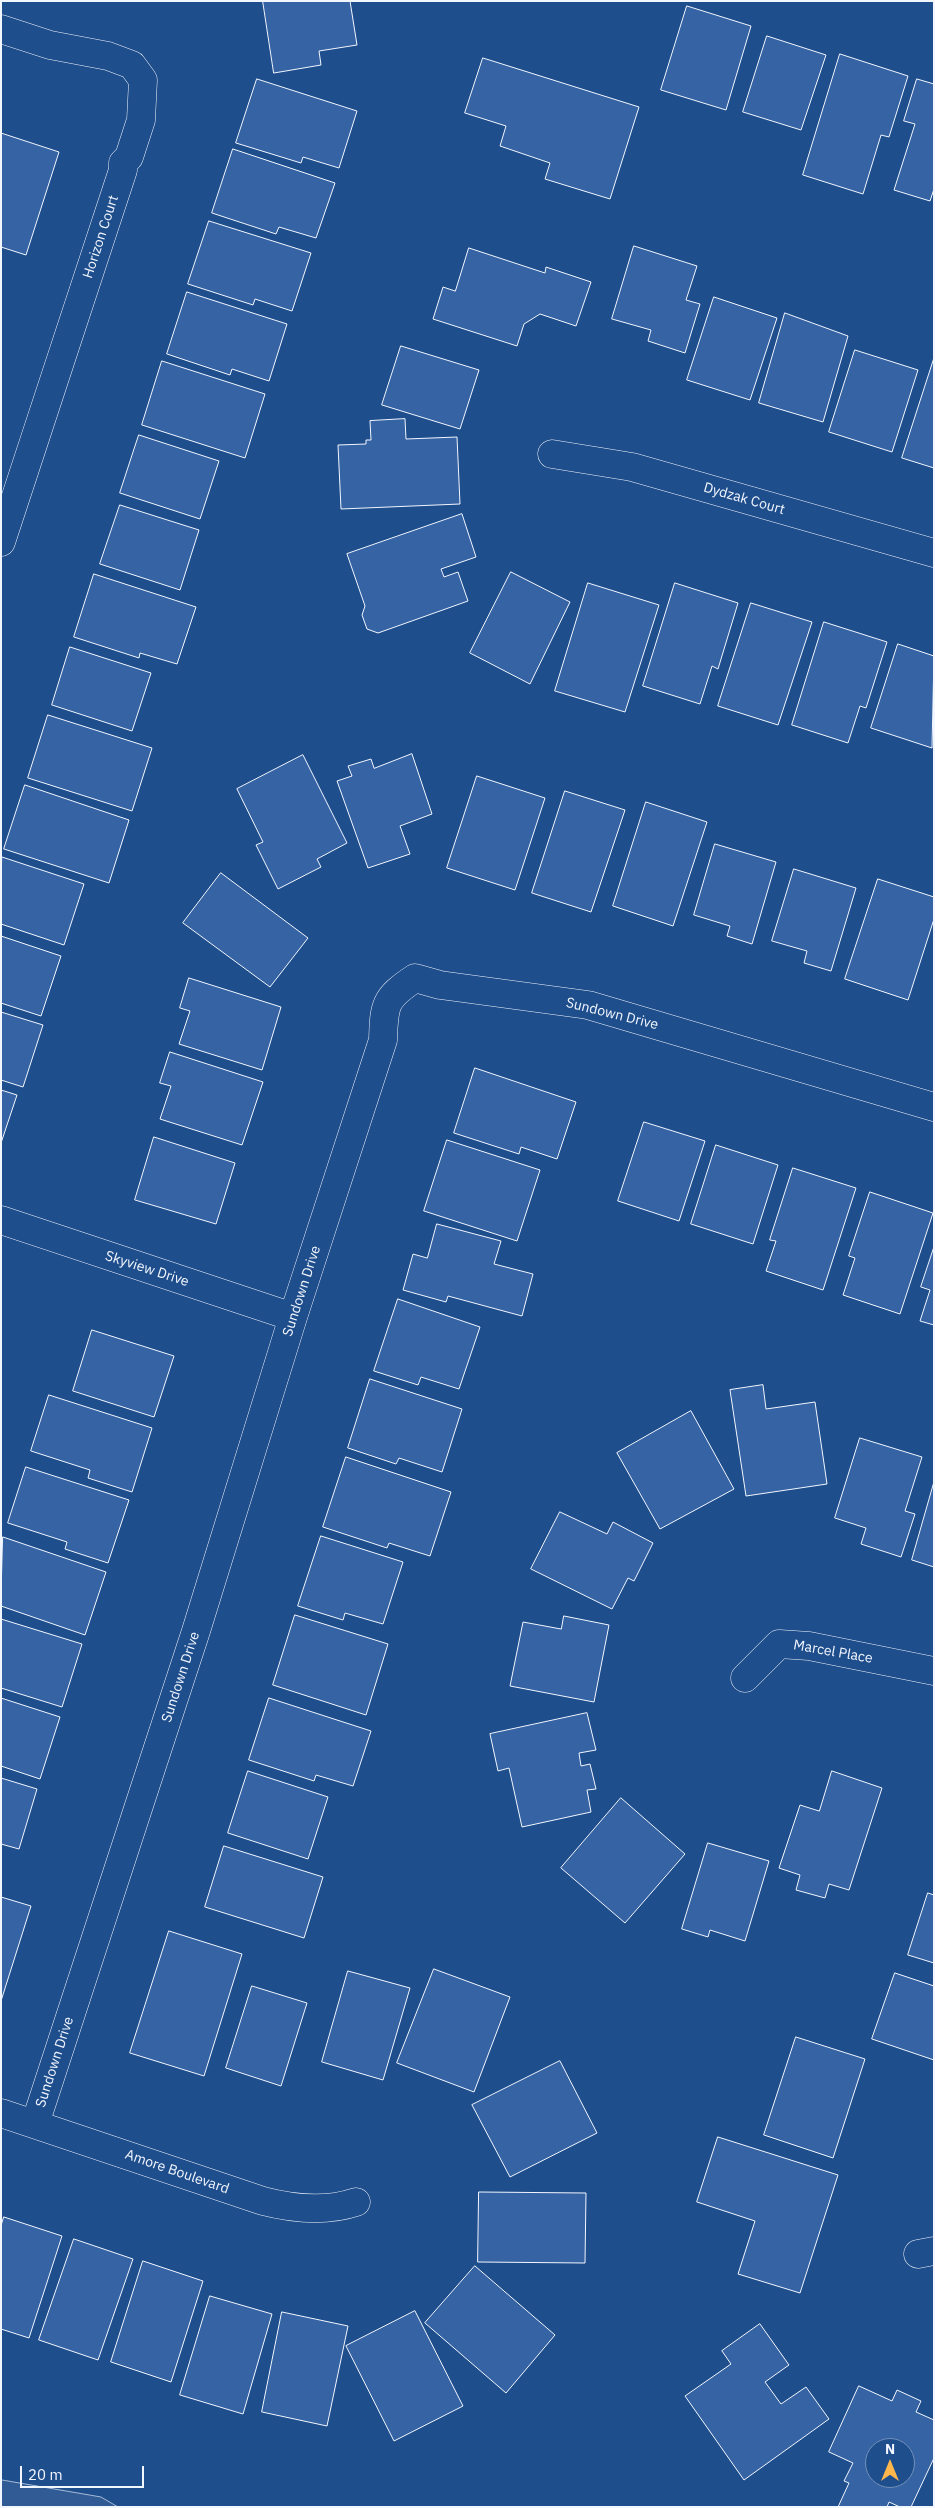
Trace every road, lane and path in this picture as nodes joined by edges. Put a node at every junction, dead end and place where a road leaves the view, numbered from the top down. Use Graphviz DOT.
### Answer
graph roads {
  1 [pos="1,30"];
  2 [pos="552,454"];
  3 [pos="1,542"];
  4 [pos="934,553"];
  5 [pos="934,1107"];
  6 [pos="1,1220"];
  7 [pos="294,1317"];
  8 [pos="934,1672"];
  9 [pos="745,1678"];
  10 [pos="1,2113"];
  11 [pos="35,2124"];
  12 [pos="356,2202"];
  1 -- 3 [label="street, Horizon Court"];
  2 -- 4 [label="street, Dydzak Court"];
  5 -- 7 [label="street, Sundown Drive"];
  6 -- 7 [label="street, Skyview Drive"];
  7 -- 11 [label="street, Sundown Drive"];
  8 -- 9 [label="street, Marcel Place"];
  10 -- 11 [label="street, Amore Boulevard"];
  11 -- 12 [label="street, Amore Boulevard"];
}
